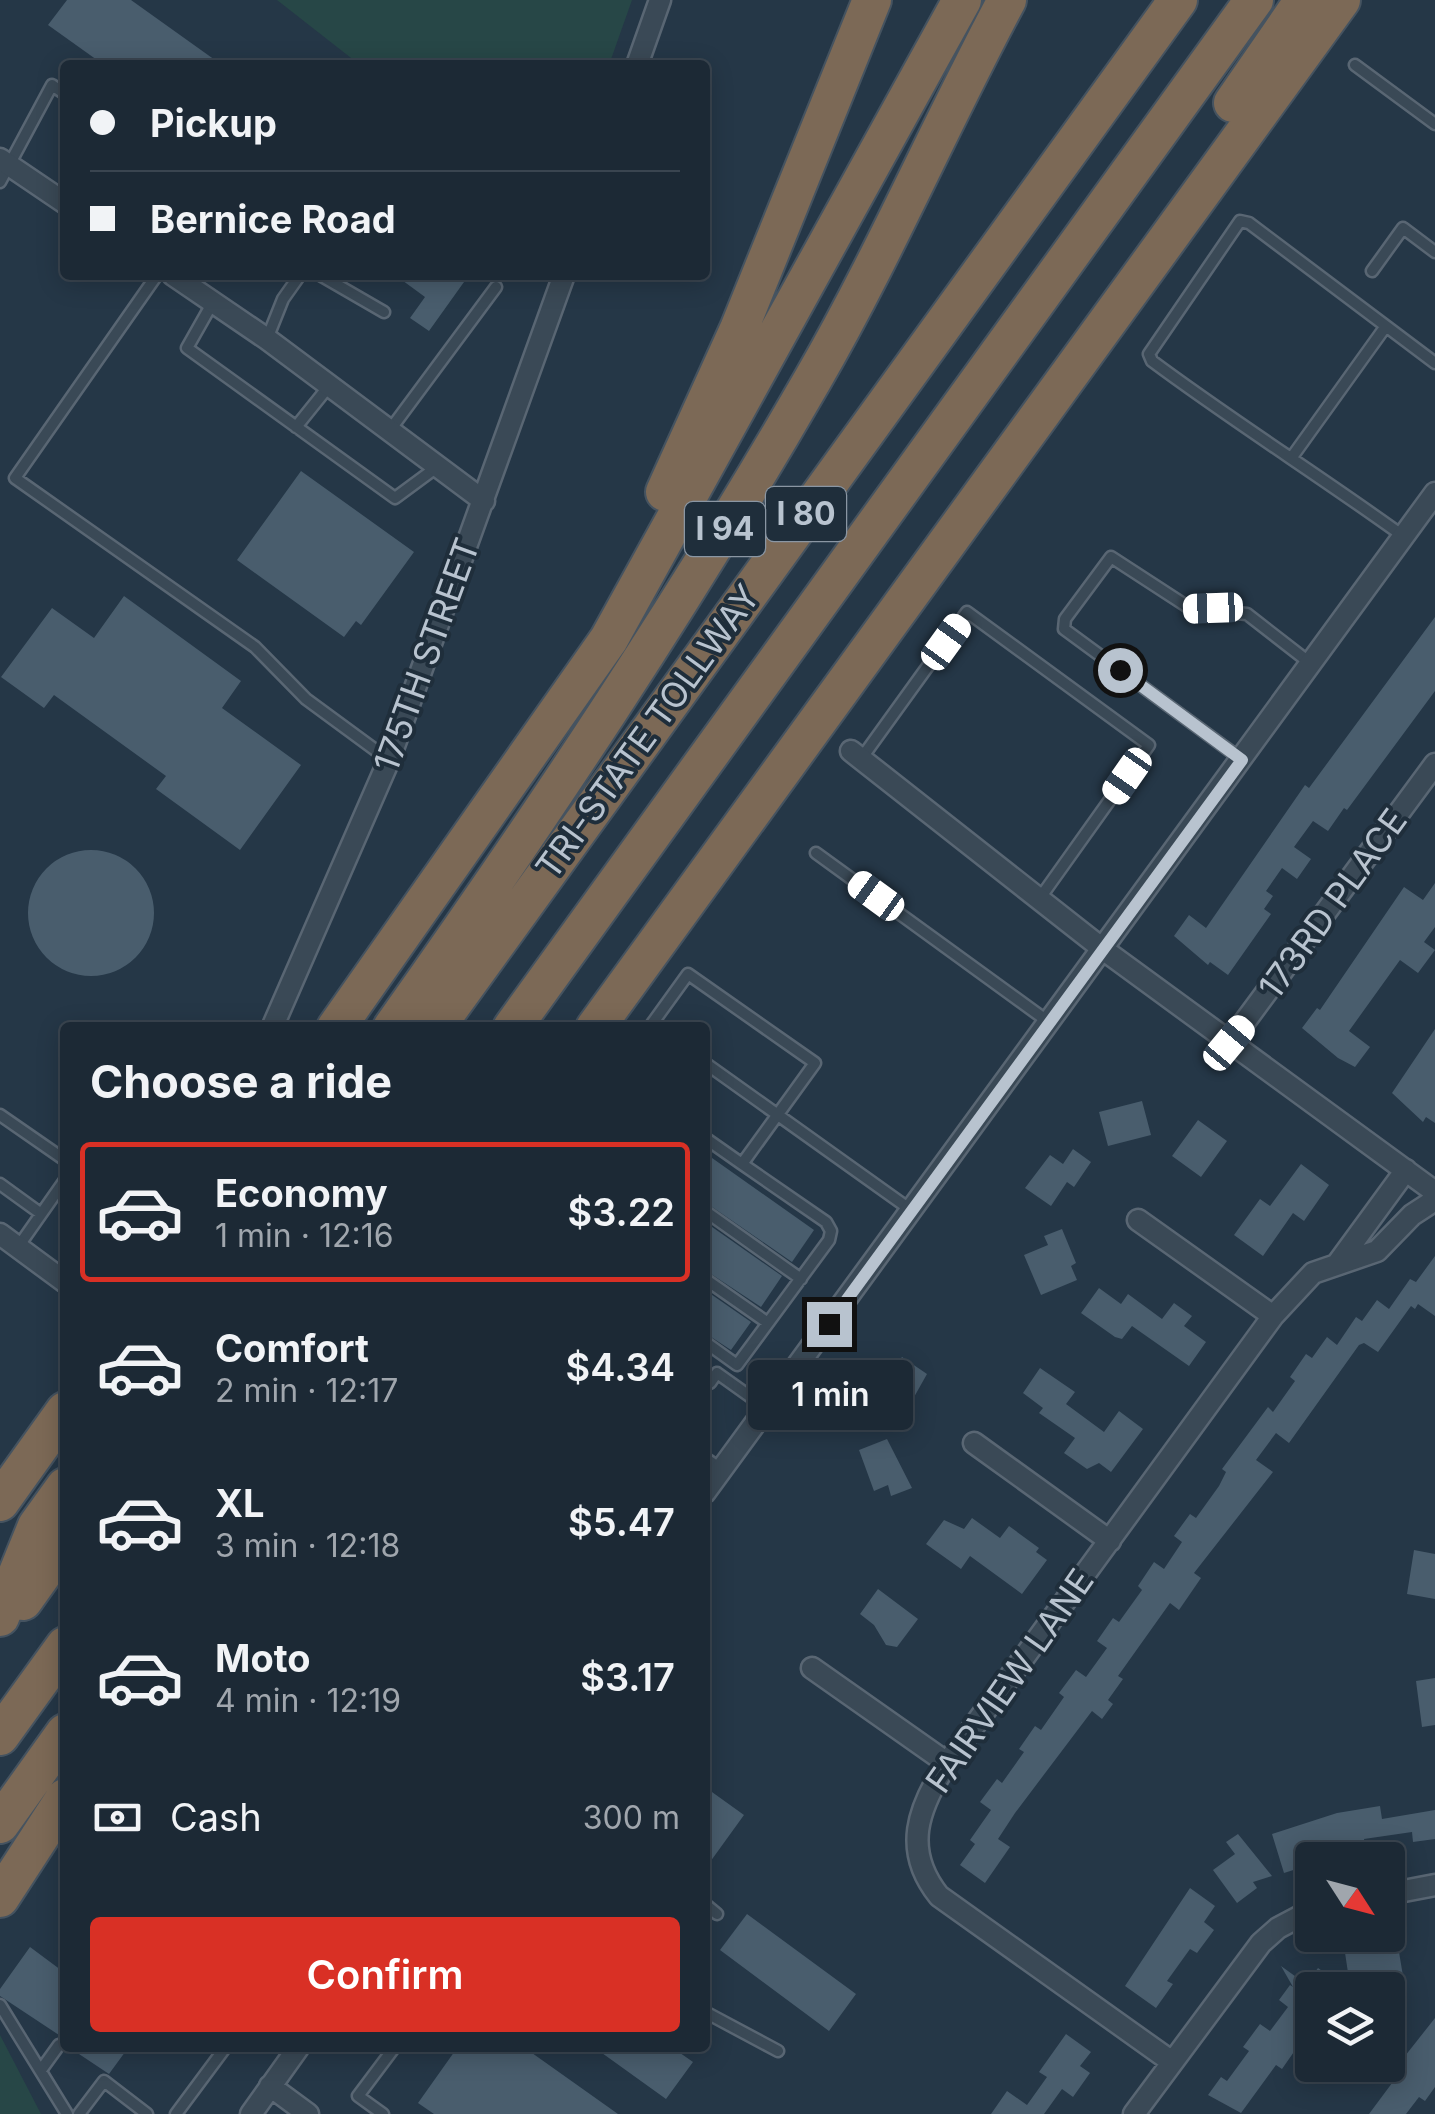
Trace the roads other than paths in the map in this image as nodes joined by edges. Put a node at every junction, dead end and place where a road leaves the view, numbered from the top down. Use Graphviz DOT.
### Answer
graph roads {
  1 [pos="660,0"];
  2 [pos="872,0"];
  3 [pos="962,0"];
  4 [pos="1007,0"];
  5 [pos="1178,0"];
  6 [pos="1254,0"];
  7 [pos="1304,0"];
  8 [pos="1341,0"];
  9 [pos="639,60"];
  10 [pos="1354,66"];
  11 [pos="60,90"];
  12 [pos="1435,124"];
  13 [pos="4,170"];
  14 [pos="60,200"];
  15 [pos="1435,252"];
  16 [pos="1372,271"];
  17 [pos="154,280"];
  18 [pos="179,280"];
  19 [pos="296,280"];
  20 [pos="329,280"];
  21 [pos="562,280"];
  22 [pos="496,287"];
  23 [pos="212,302"];
  24 [pos="384,312"];
  25 [pos="1386,326"];
  26 [pos="267,339"];
  27 [pos="1435,363"];
  28 [pos="330,385"];
  29 [pos="1035,419"];
  30 [pos="296,427"];
  31 [pos="390,430"];
  32 [pos="1292,457"];
  33 [pos="438,466"];
  34 [pos="1435,493"];
  35 [pos="484,501"];
  36 [pos="1404,536"];
  37 [pos="1311,664"];
  38 [pos="856,755"];
  39 [pos="390,760"];
  40 [pos="1242,760"];
  41 [pos="1435,764"];
  42 [pos="476,830"];
  43 [pos="816,853"];
  44 [pos="1039,899"];
  45 [pos="1104,950"];
  46 [pos="275,1022"];
  47 [pos="340,1022"];
  48 [pos="396,1022"];
  49 [pos="439,1022"];
  50 [pos="516,1022"];
  51 [pos="599,1022"];
  52 [pos="655,1022"];
  53 [pos="1050,1023"];
  54 [pos="1229,1043"];
  55 [pos="710,1067"];
  56 [pos="777,1114"];
  57 [pos="0,1115"];
  58 [pos="710,1142"];
  59 [pos="60,1157"];
  60 [pos="742,1164"];
  61 [pos="1406,1170"];
  62 [pos="0,1184"];
  63 [pos="60,1187"];
  64 [pos="1435,1192"];
  65 [pos="1435,1200"];
  66 [pos="912,1210"];
  67 [pos="40,1213"];
  68 [pos="710,1215"];
  69 [pos="1138,1220"];
  70 [pos="0,1234"];
  71 [pos="18,1247"];
  72 [pos="1338,1263"];
  73 [pos="60,1278"];
  74 [pos="801,1279"];
  75 [pos="710,1283"];
  76 [pos="1273,1316"];
  77 [pos="768,1324"];
  78 [pos="710,1346"];
  79 [pos="710,1383"];
  80 [pos="766,1408"];
  81 [pos="59,1419"];
  82 [pos="974,1443"];
  83 [pos="713,1464"];
  84 [pos="0,1482"];
  85 [pos="60,1494"];
  86 [pos="0,1502"];
  87 [pos="1110,1541"];
  88 [pos="60,1549"];
  89 [pos="0,1617"];
  90 [pos="0,1633"];
  91 [pos="60,1653"];
  92 [pos="812,1668"];
  93 [pos="0,1736"];
  94 [pos="60,1740"];
  95 [pos="947,1764"];
  96 [pos="60,1806"];
  97 [pos="0,1824"];
  98 [pos="1435,1886"];
  99 [pos="1405,1891"];
  100 [pos="0,1898"];
  101 [pos="710,1908"];
  102 [pos="717,1914"];
  103 [pos="1295,1921"];
  104 [pos="0,2006"];
  105 [pos="710,2015"];
  106 [pos="59,2045"];
  107 [pos="223,2052"];
  108 [pos="295,2052"];
  109 [pos="391,2052"];
  110 [pos="778,2052"];
  111 [pos="1172,2062"];
  112 [pos="40,2070"];
  113 [pos="270,2086"];
  114 [pos="67,2114"];
  115 [pos="79,2114"];
  116 [pos="147,2114"];
  117 [pos="176,2114"];
  118 [pos="251,2114"];
  119 [pos="308,2114"];
  120 [pos="383,2114"];
  121 [pos="1134,2114"];
  1 -- 9 [label="street"];
  2 -- 42 [label="highway"];
  3 -- 42 [label="highway"];
  4 -- 48 [label="highway, I 94"];
  5 -- 49 [label="highway, TRI-STATE TOLLWAY / I 80"];
  6 -- 50 [label="highway, TRI-STATE TOLLWAY / I 80"];
  7 -- 29 [label="highway"];
  8 -- 29 [label="highway"];
  10 -- 12 [label="lane"];
  11 -- 13 [label="lane"];
  13 -- 14 [label="street"];
  15 -- 16 [label="lane"];
  17 -- 39 [label="lane"];
  18 -- 23 [label="street"];
  19 -- 26 [label="lane"];
  20 -- 24 [label="lane"];
  21 -- 35 [label="street, 175TH STREET"];
  22 -- 31 [label="lane"];
  23 -- 26 [label="street"];
  23 -- 30 [label="lane"];
  25 -- 27 [label="lane"];
  25 -- 32 [label="lane"];
  25 -- 32 [label="lane"];
  26 -- 28 [label="street"];
  28 -- 30 [label="lane"];
  28 -- 31 [label="street"];
  29 -- 51 [label="highway"];
  30 -- 33 [label="lane"];
  31 -- 33 [label="street"];
  32 -- 36 [label="lane"];
  33 -- 35 [label="street"];
  34 -- 36 [label="street"];
  35 -- 39 [label="street, 175TH STREET"];
  36 -- 37 [label="street"];
  37 -- 40 [label="street"];
  37 -- 40 [label="lane"];
  38 -- 44 [label="street"];
  38 -- 44 [label="lane"];
  39 -- 46 [label="street, 175TH STREET"];
  40 -- 45 [label="street"];
  41 -- 54 [label="street, 173RD PLACE"];
  42 -- 47 [label="highway"];
  43 -- 53 [label="lane"];
  44 -- 45 [label="street"];
  45 -- 53 [label="street"];
  45 -- 54 [label="street"];
  52 -- 56 [label="lane"];
  53 -- 66 [label="street"];
  54 -- 61 [label="street"];
  55 -- 56 [label="lane"];
  56 -- 60 [label="lane"];
  56 -- 66 [label="lane"];
  57 -- 59 [label="lane"];
  58 -- 60 [label="lane"];
  60 -- 74 [label="lane"];
  61 -- 64 [label="street"];
  61 -- 72 [label="street, FAIRVIEW LANE"];
  62 -- 67 [label="lane"];
  63 -- 67 [label="lane"];
  65 -- 72 [label="street, FAIRVIEW LANE"];
  66 -- 80 [label="street"];
  67 -- 71 [label="lane"];
  68 -- 74 [label="lane"];
  69 -- 76 [label="street"];
  70 -- 71 [label="street"];
  71 -- 73 [label="street"];
  72 -- 76 [label="street, FAIRVIEW LANE"];
  74 -- 77 [label="lane"];
  75 -- 77 [label="lane"];
  76 -- 87 [label="street, FAIRVIEW LANE"];
  77 -- 78 [label="lane"];
  79 -- 80 [label="lane"];
  80 -- 83 [label="street"];
  81 -- 84 [label="highway"];
  81 -- 86 [label="highway"];
  82 -- 87 [label="street"];
  85 -- 89 [label="highway"];
  87 -- 95 [label="street, FAIRVIEW LANE"];
  88 -- 90 [label="highway"];
  91 -- 93 [label="highway"];
  92 -- 95 [label="street"];
  94 -- 97 [label="highway"];
  95 -- 111 [label="street, FAIRVIEW LANE"];
  96 -- 100 [label="highway"];
  98 -- 99 [label="street"];
  101 -- 102 [label="lane"];
  103 -- 111 [label="street"];
  104 -- 112 [label="lane"];
  105 -- 110 [label="lane"];
  106 -- 112 [label="lane"];
  107 -- 117 [label="lane"];
  108 -- 113 [label="street"];
  109 -- 120 [label="lane"];
  111 -- 121 [label="street"];
  112 -- 114 [label="lane"];
  113 -- 118 [label="street"];
  113 -- 119 [label="street"];
  115 -- 116 [label="lane"];
}
